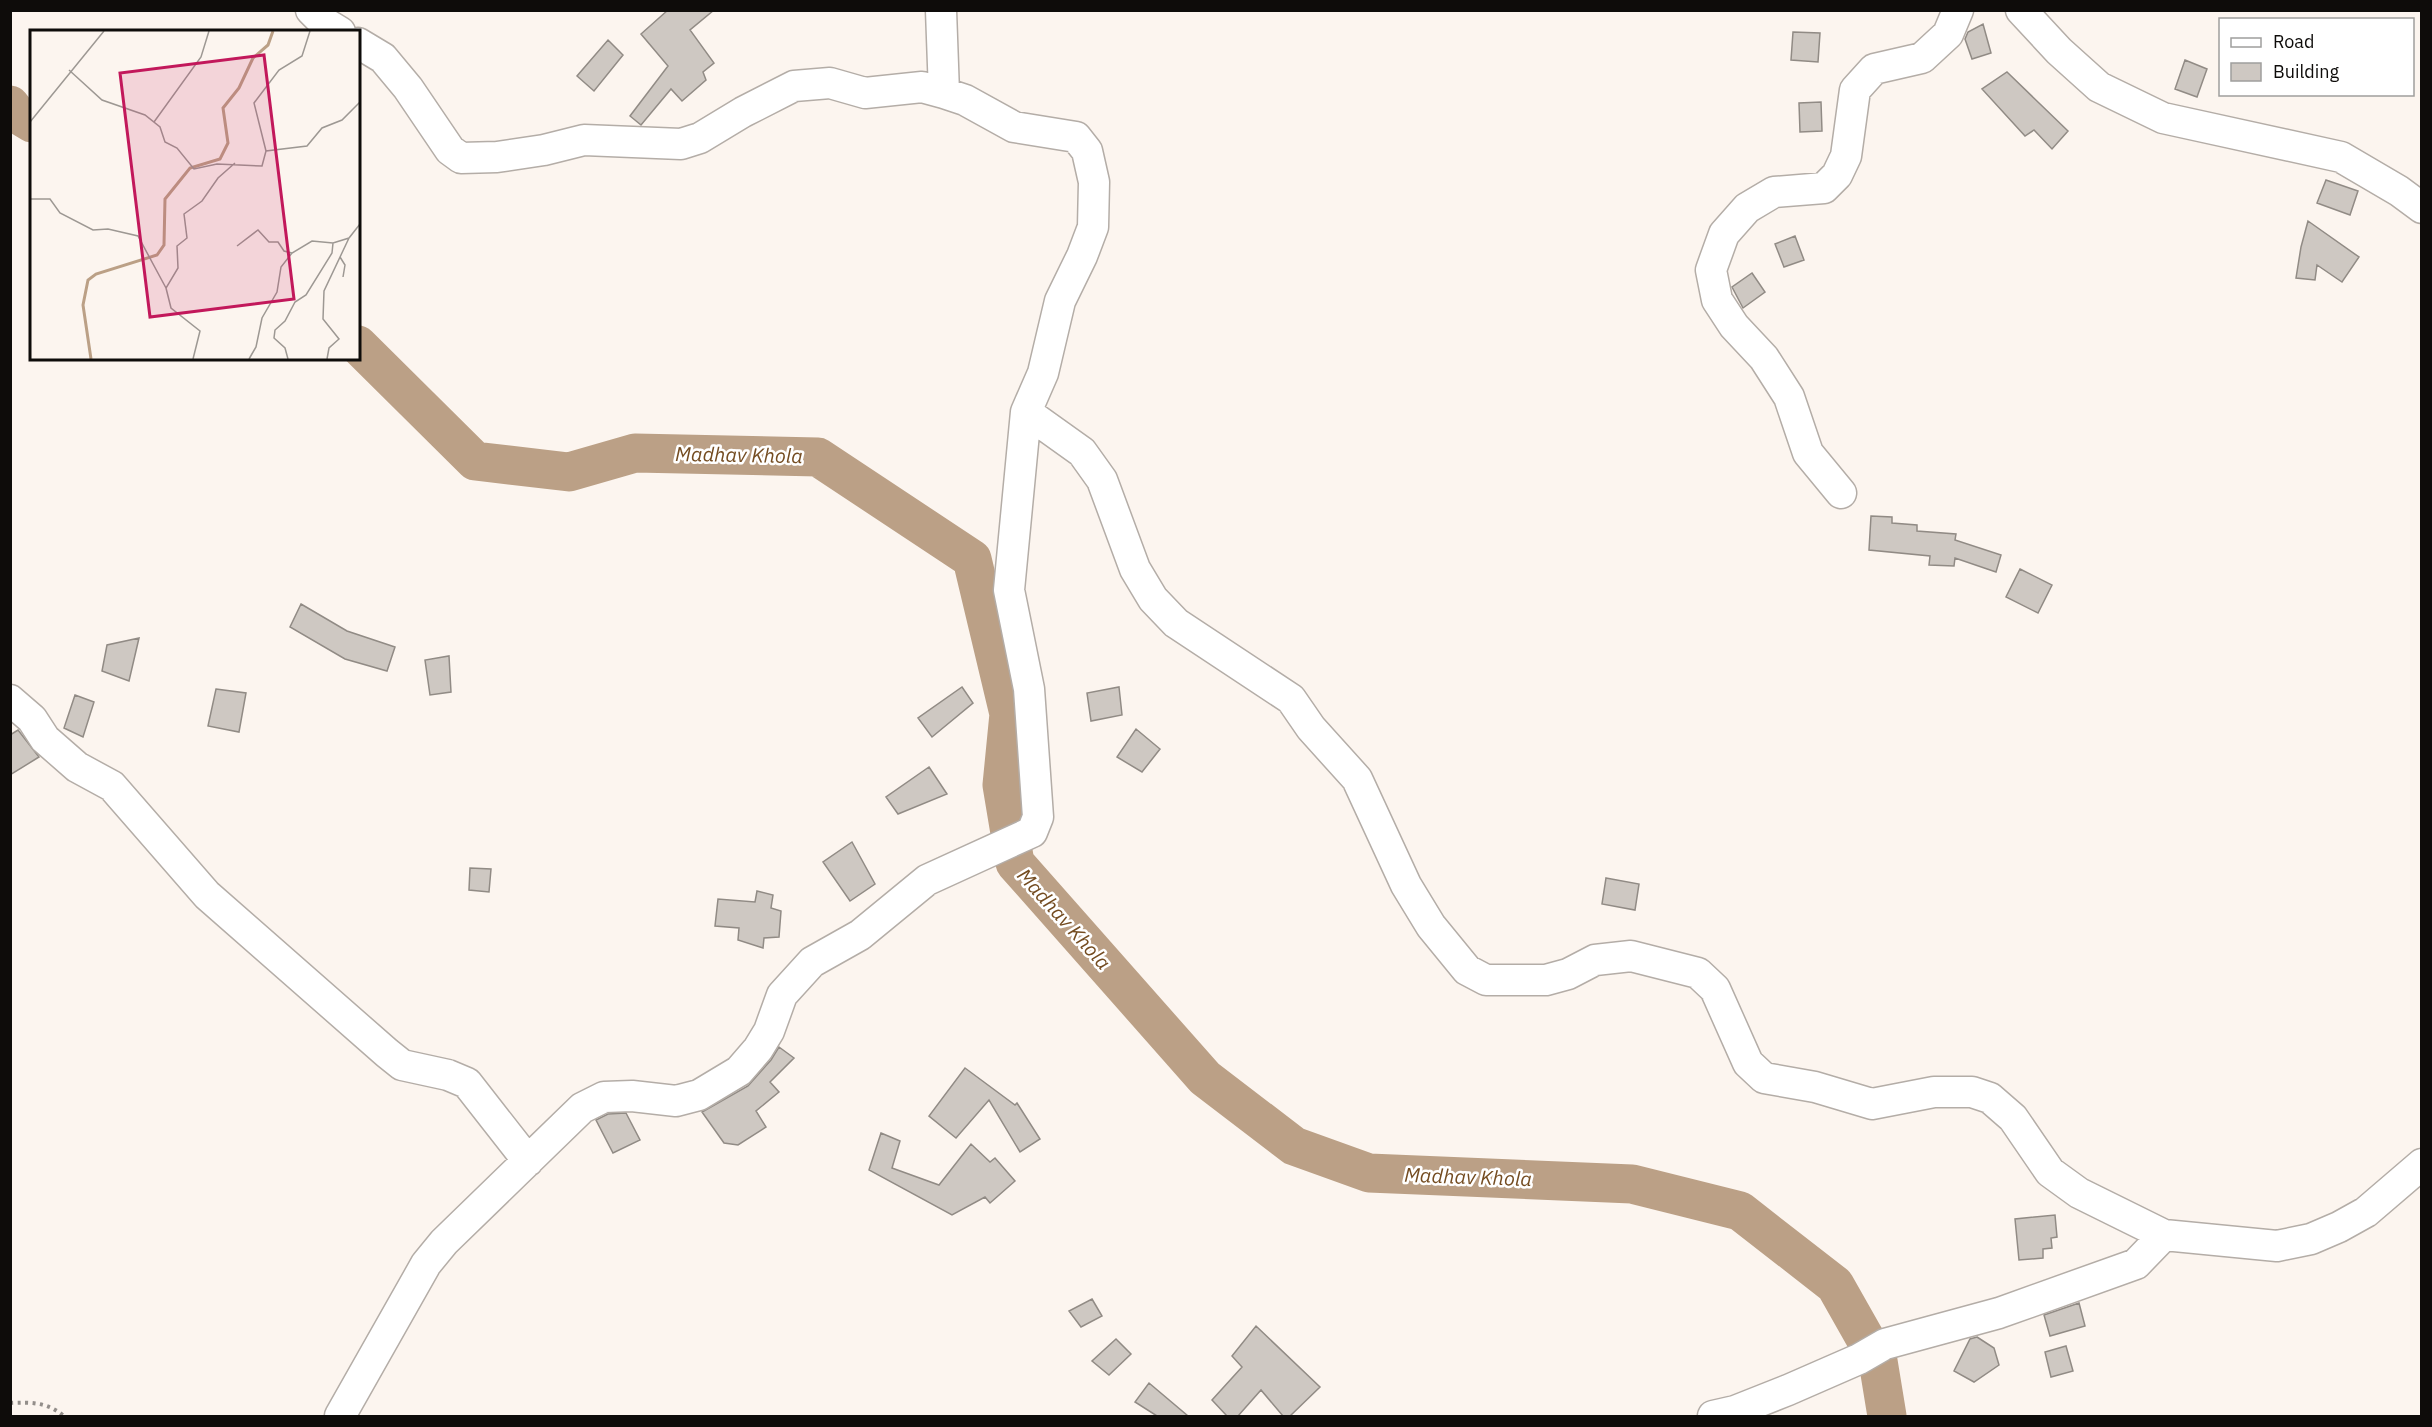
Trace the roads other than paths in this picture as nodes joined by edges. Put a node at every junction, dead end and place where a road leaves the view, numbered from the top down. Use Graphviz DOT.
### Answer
graph roads {
  1 [pos="311,10"];
  2 [pos="941,10"];
  3 [pos="1958,10"];
  4 [pos="2021,10"];
  5 [pos="337,30"];
  6 [pos="360,43"];
  7 [pos="944,93"];
  8 [pos="2421,208"];
  9 [pos="1026,412"];
  10 [pos="1841,493"];
  11 [pos="10,700"];
  12 [pos="528,1161"];
  13 [pos="2421,1164"];
  14 [pos="2164,1235"];
  15 [pos="340,1416"];
  16 [pos="1713,1416"];
  1 -- 5 [label="street"];
  2 -- 7 [label="street"];
  3 -- 10 [label="street"];
  4 -- 8 [label="street"];
  6 -- 7 [label="street"];
  7 -- 9 [label="street"];
  9 -- 12 [label="street"];
  9 -- 14 [label="street"];
  11 -- 12 [label="street"];
  12 -- 15 [label="street"];
  13 -- 14 [label="street"];
  14 -- 16 [label="street"];
}
